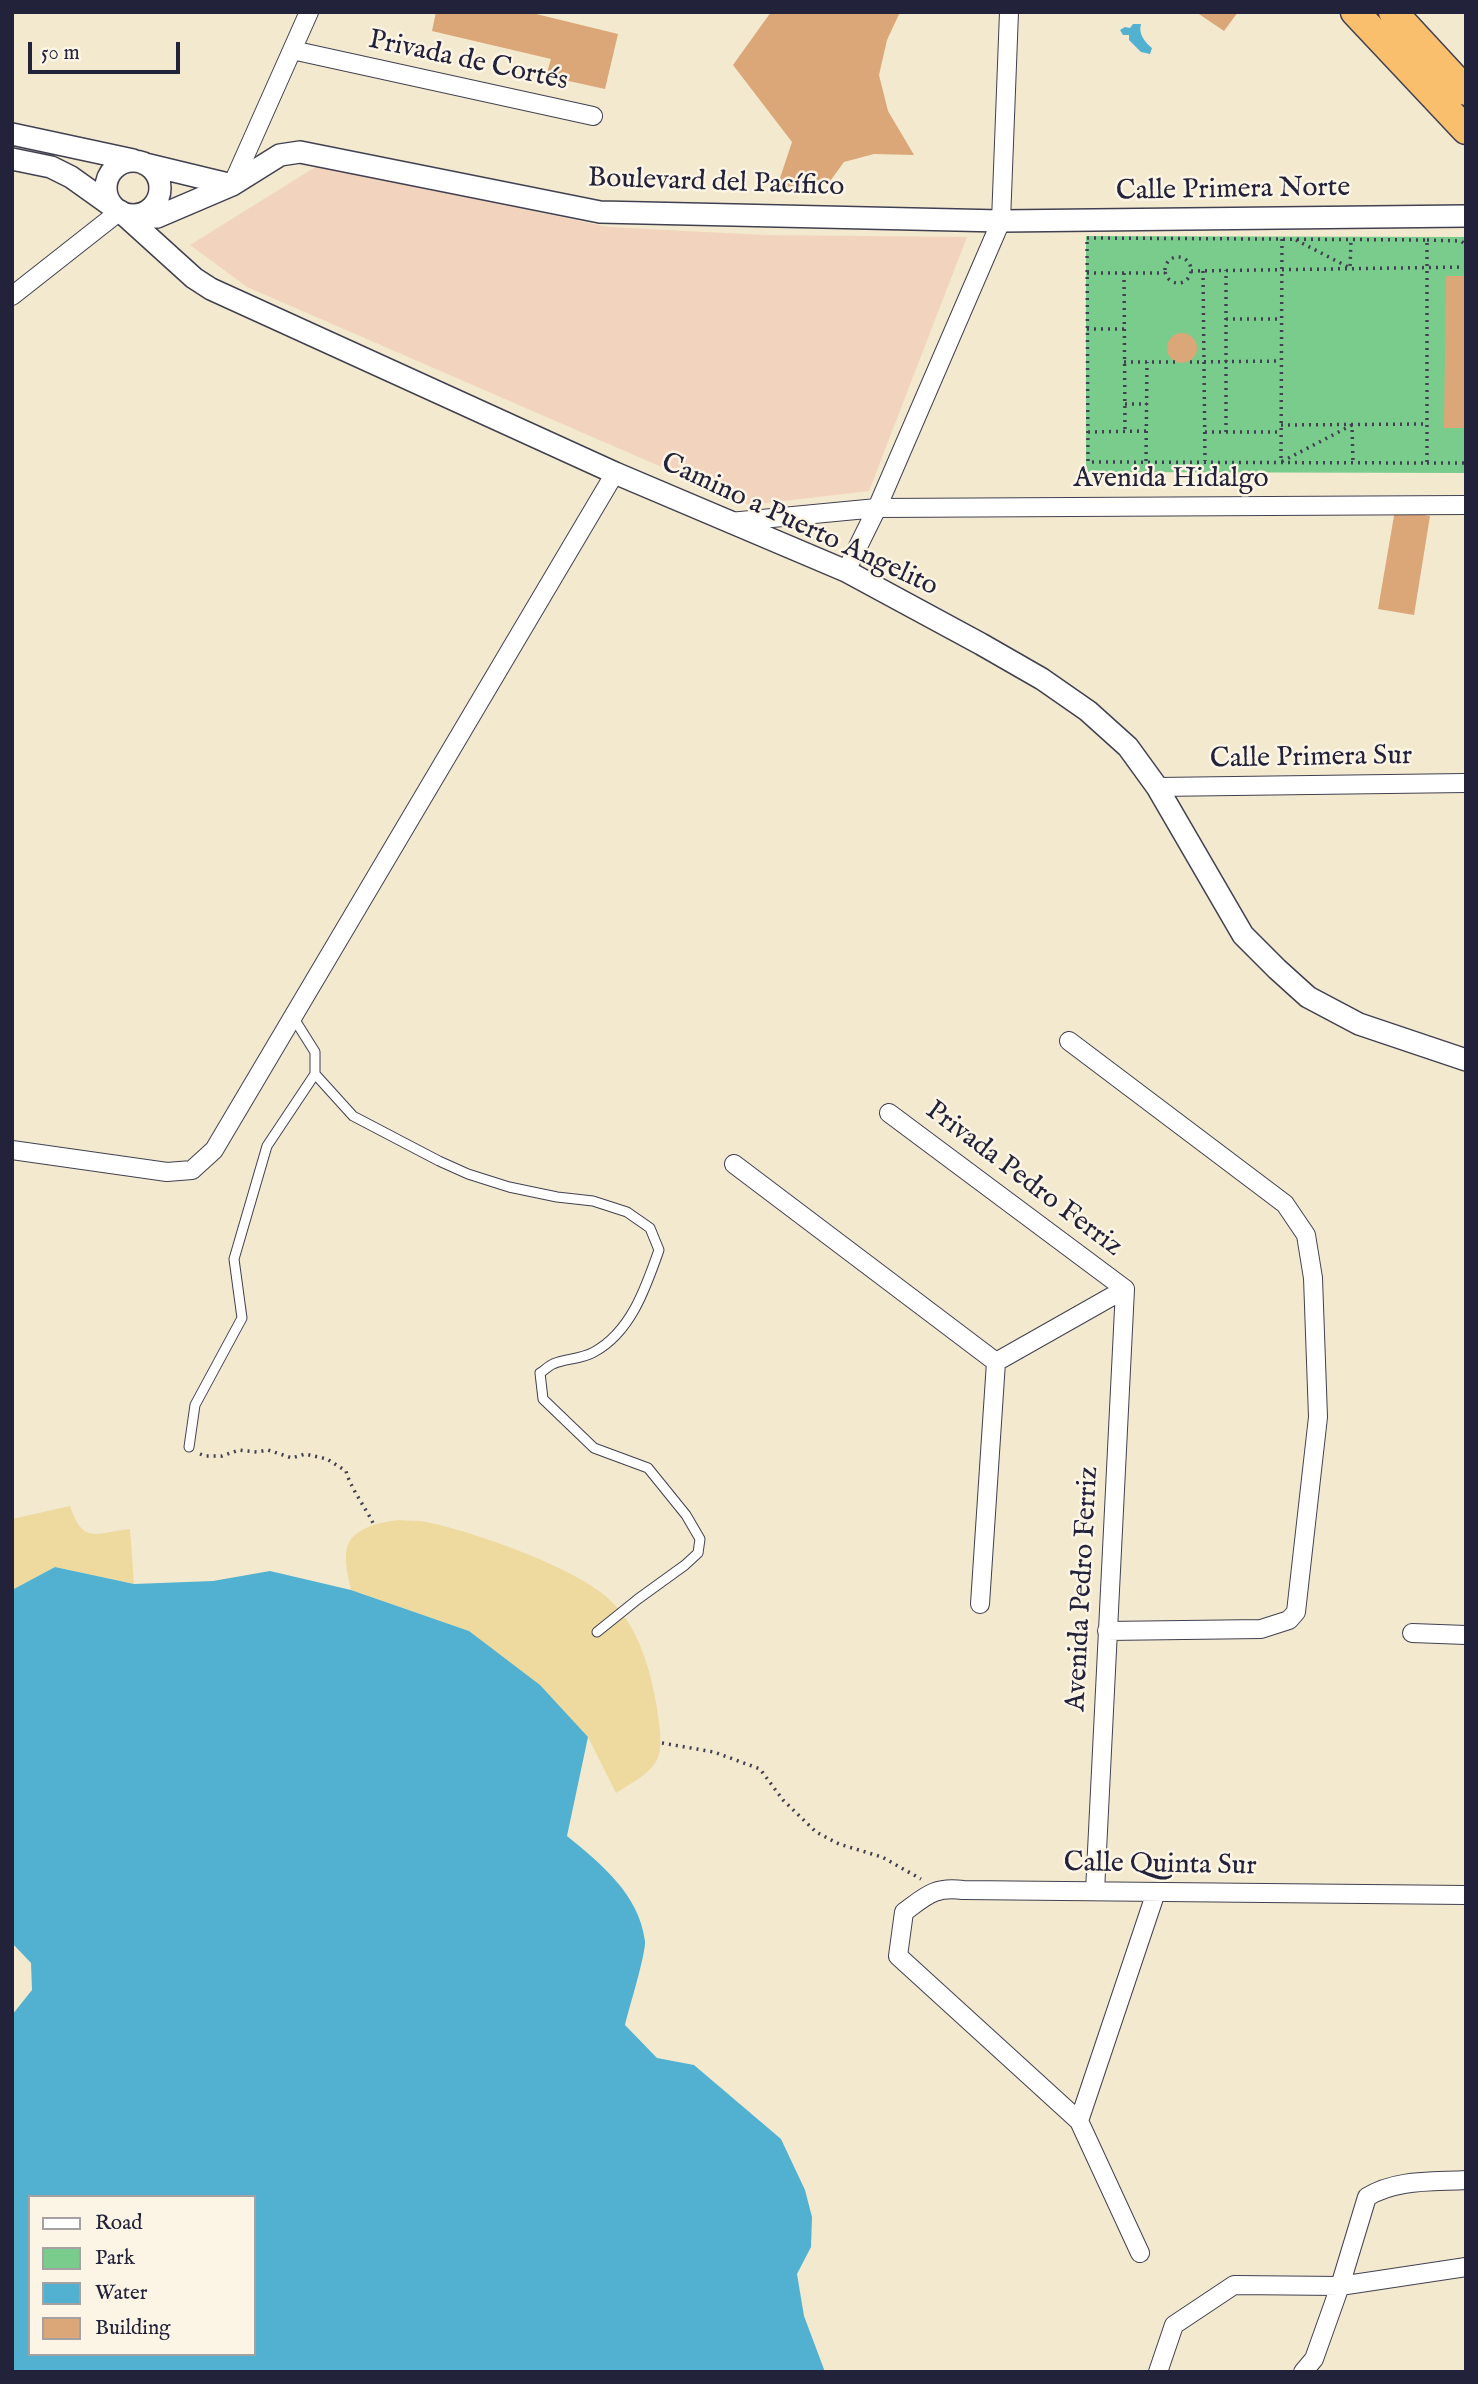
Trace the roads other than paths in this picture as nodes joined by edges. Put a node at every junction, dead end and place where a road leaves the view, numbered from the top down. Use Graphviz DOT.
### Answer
graph roads {
  1 [pos="309,12"];
  2 [pos="1009,12"];
  3 [pos="1355,12"];
  4 [pos="1393,12"];
  5 [pos="292,50"];
  6 [pos="1466,91"];
  7 [pos="593,116"];
  8 [pos="1466,130"];
  9 [pos="13,133"];
  10 [pos="12,159"];
  11 [pos="142,162"];
  12 [pos="232,185"];
  13 [pos="160,192"];
  14 [pos="122,211"];
  15 [pos="1466,216"];
  16 [pos="157,217"];
  17 [pos="1001,221"];
  18 [pos="154,242"];
  19 [pos="12,296"];
  20 [pos="615,473"];
  21 [pos="1466,505"];
  22 [pos="877,508"];
  23 [pos="730,522"];
  24 [pos="846,571"];
  25 [pos="1466,783"];
  26 [pos="1157,787"];
  27 [pos="293,1017"];
  28 [pos="1069,1041"];
  29 [pos="1466,1060"];
  30 [pos="315,1074"];
  31 [pos="889,1113"];
  32 [pos="12,1150"];
  33 [pos="734,1164"];
  34 [pos="1125,1289"];
  35 [pos="996,1362"];
  36 [pos="189,1447"];
  37 [pos="980,1604"];
  38 [pos="1107,1631"];
  39 [pos="597,1632"];
  40 [pos="1412,1633"];
  41 [pos="1466,1635"];
  42 [pos="1095,1891"];
  43 [pos="1156,1892"];
  44 [pos="1466,1895"];
  45 [pos="1079,2121"];
  46 [pos="1466,2180"];
  47 [pos="1140,2253"];
  48 [pos="1466,2267"];
  49 [pos="1340,2286"];
  50 [pos="1158,2372"];
  51 [pos="1303,2372"];
  1 -- 5 [label="street"];
  2 -- 17 [label="street"];
  3 -- 8 [label="highway"];
  4 -- 6 [label="highway"];
  5 -- 7 [label="street, Privada de Cortés"];
  5 -- 12 [label="street"];
  9 -- 11 [label="street"];
  10 -- 14 [label="street, Camino a Puerto Angelito"];
  11 -- 12 [label="street"];
  11 -- 13 [label="street"];
  11 -- 14 [label="street"];
  12 -- 16 [label="street, Boulevard del Pacífico"];
  12 -- 17 [label="street, Boulevard del Pacífico"];
  13 -- 14 [label="street"];
  13 -- 16 [label="street"];
  14 -- 16 [label="street, Boulevard del Pacífico"];
  14 -- 18 [label="street, Camino a Puerto Angelito"];
  14 -- 19 [label="street"];
  15 -- 17 [label="street, Calle Primera Norte"];
  16 -- 18 [label="street"];
  17 -- 22 [label="street"];
  18 -- 20 [label="street, Camino a Puerto Angelito"];
  20 -- 23 [label="street, Camino a Puerto Angelito"];
  20 -- 27 [label="street"];
  21 -- 22 [label="street, Avenida Hidalgo"];
  22 -- 23 [label="street, Avenida Hidalgo"];
  22 -- 24 [label="street"];
  23 -- 24 [label="street, Camino a Puerto Angelito"];
  24 -- 26 [label="street, Camino a Puerto Angelito"];
  25 -- 26 [label="street, Calle Primera Sur"];
  26 -- 29 [label="street, Camino a Puerto Angelito"];
  27 -- 30 [label="lane"];
  27 -- 32 [label="street"];
  28 -- 38 [label="street"];
  30 -- 36 [label="lane"];
  30 -- 39 [label="lane"];
  31 -- 34 [label="street, Privada Pedro Ferriz"];
  33 -- 35 [label="street"];
  34 -- 35 [label="street"];
  34 -- 38 [label="street, Avenida Pedro Ferriz"];
  35 -- 37 [label="street"];
  38 -- 42 [label="street, Avenida Pedro Ferriz"];
  40 -- 41 [label="street"];
  42 -- 43 [label="street, Calle Quinta Sur"];
  42 -- 45 [label="street, Calle Quinta Sur"];
  43 -- 44 [label="street, Calle Quinta Sur"];
  43 -- 45 [label="street"];
  45 -- 47 [label="street"];
  46 -- 49 [label="street"];
  48 -- 49 [label="street"];
  49 -- 50 [label="street"];
  49 -- 51 [label="street"];
}
